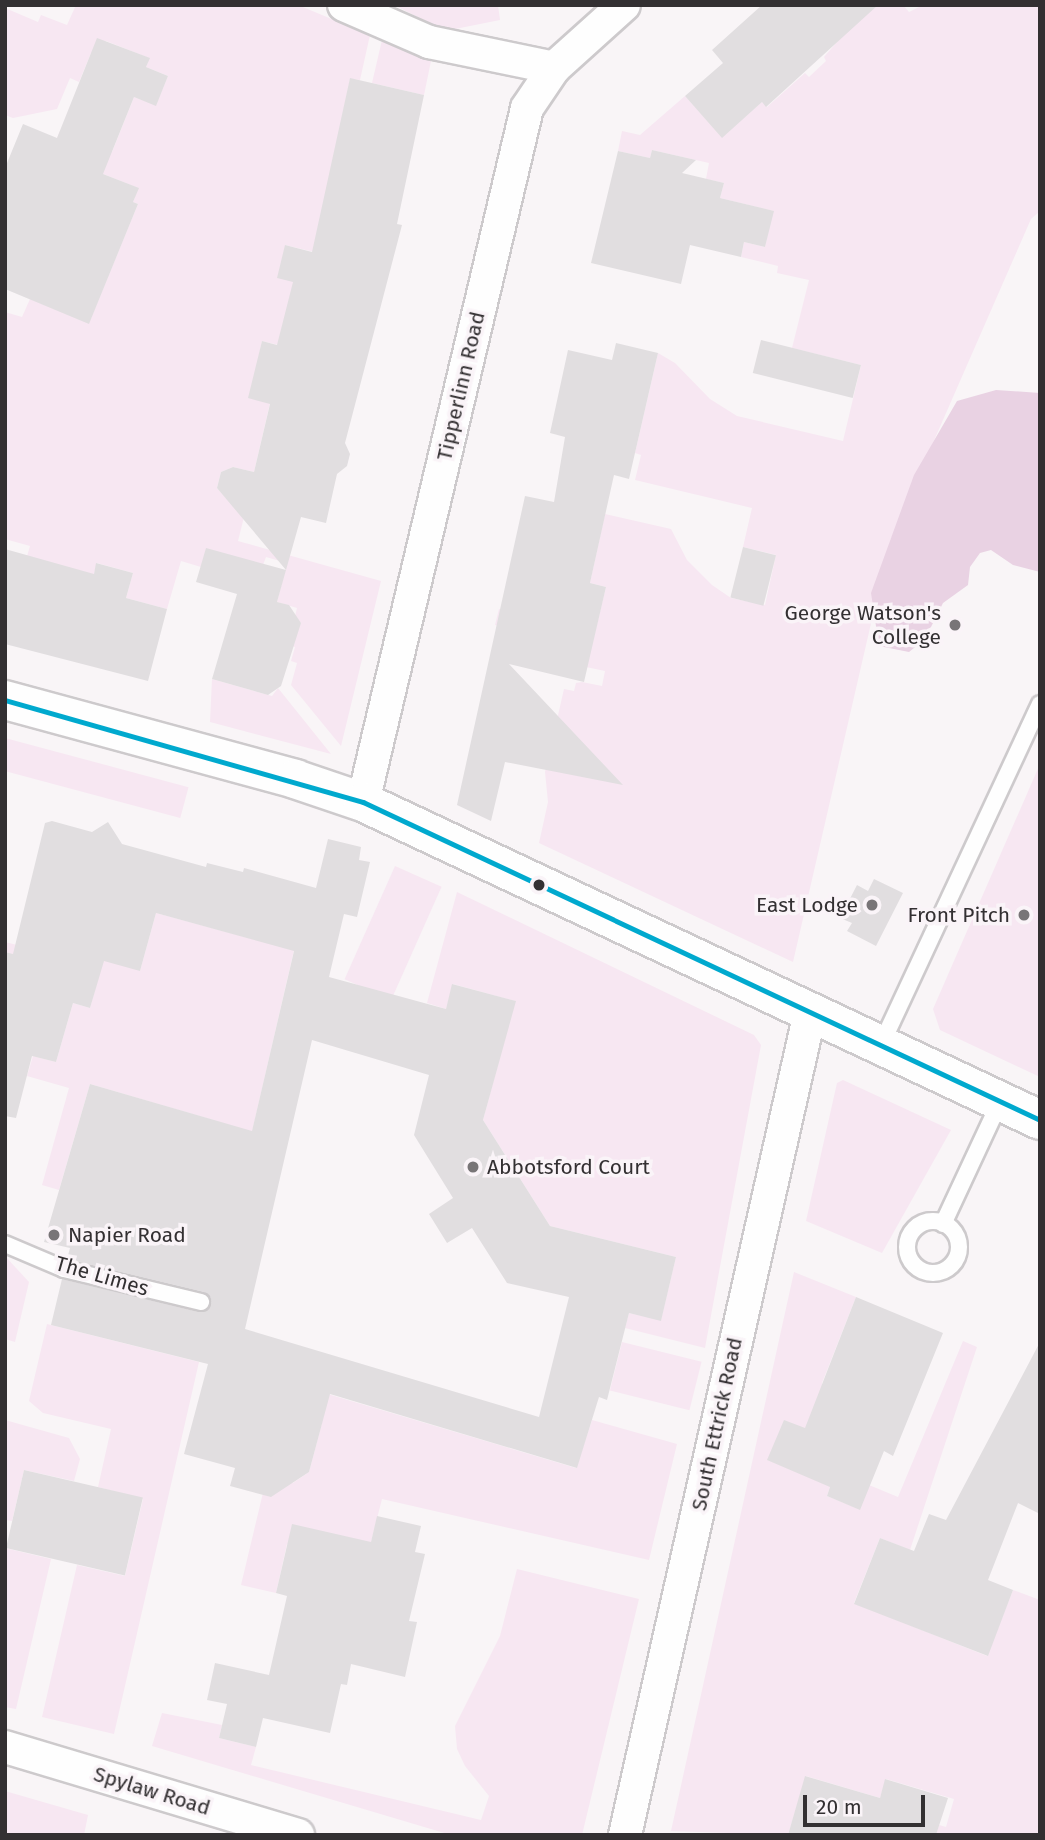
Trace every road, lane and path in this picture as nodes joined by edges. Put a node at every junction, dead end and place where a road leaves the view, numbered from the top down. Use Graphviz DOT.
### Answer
graph roads {
  1 [pos="344,5"];
  2 [pos="624,5"];
  3 [pos="554,68"];
  4 [pos="5,700"];
  5 [pos="1040,704"];
  6 [pos="363,802"];
  7 [pos="810,1013"];
  8 [pos="881,1045"];
  9 [pos="1000,1102"];
  10 [pos="1040,1120"];
  11 [pos="943,1224"];
  12 [pos="5,1244"];
  13 [pos="201,1302"];
  14 [pos="5,1747"];
  15 [pos="298,1835"];
  16 [pos="625,1835"];
  1 -- 3 [label="street"];
  2 -- 3 [label="street, Tipperlinn Road"];
  3 -- 6 [label="street, Tipperlinn Road"];
  4 -- 6 [label="street"];
  5 -- 8 [label="lane"];
  6 -- 7 [label="street"];
  7 -- 8 [label="street"];
  7 -- 16 [label="street, South Ettrick Road"];
  8 -- 9 [label="street"];
  9 -- 10 [label="street"];
  9 -- 11 [label="lane"];
  12 -- 13 [label="lane, The Limes"];
  14 -- 15 [label="street, Spylaw Road"];
}
